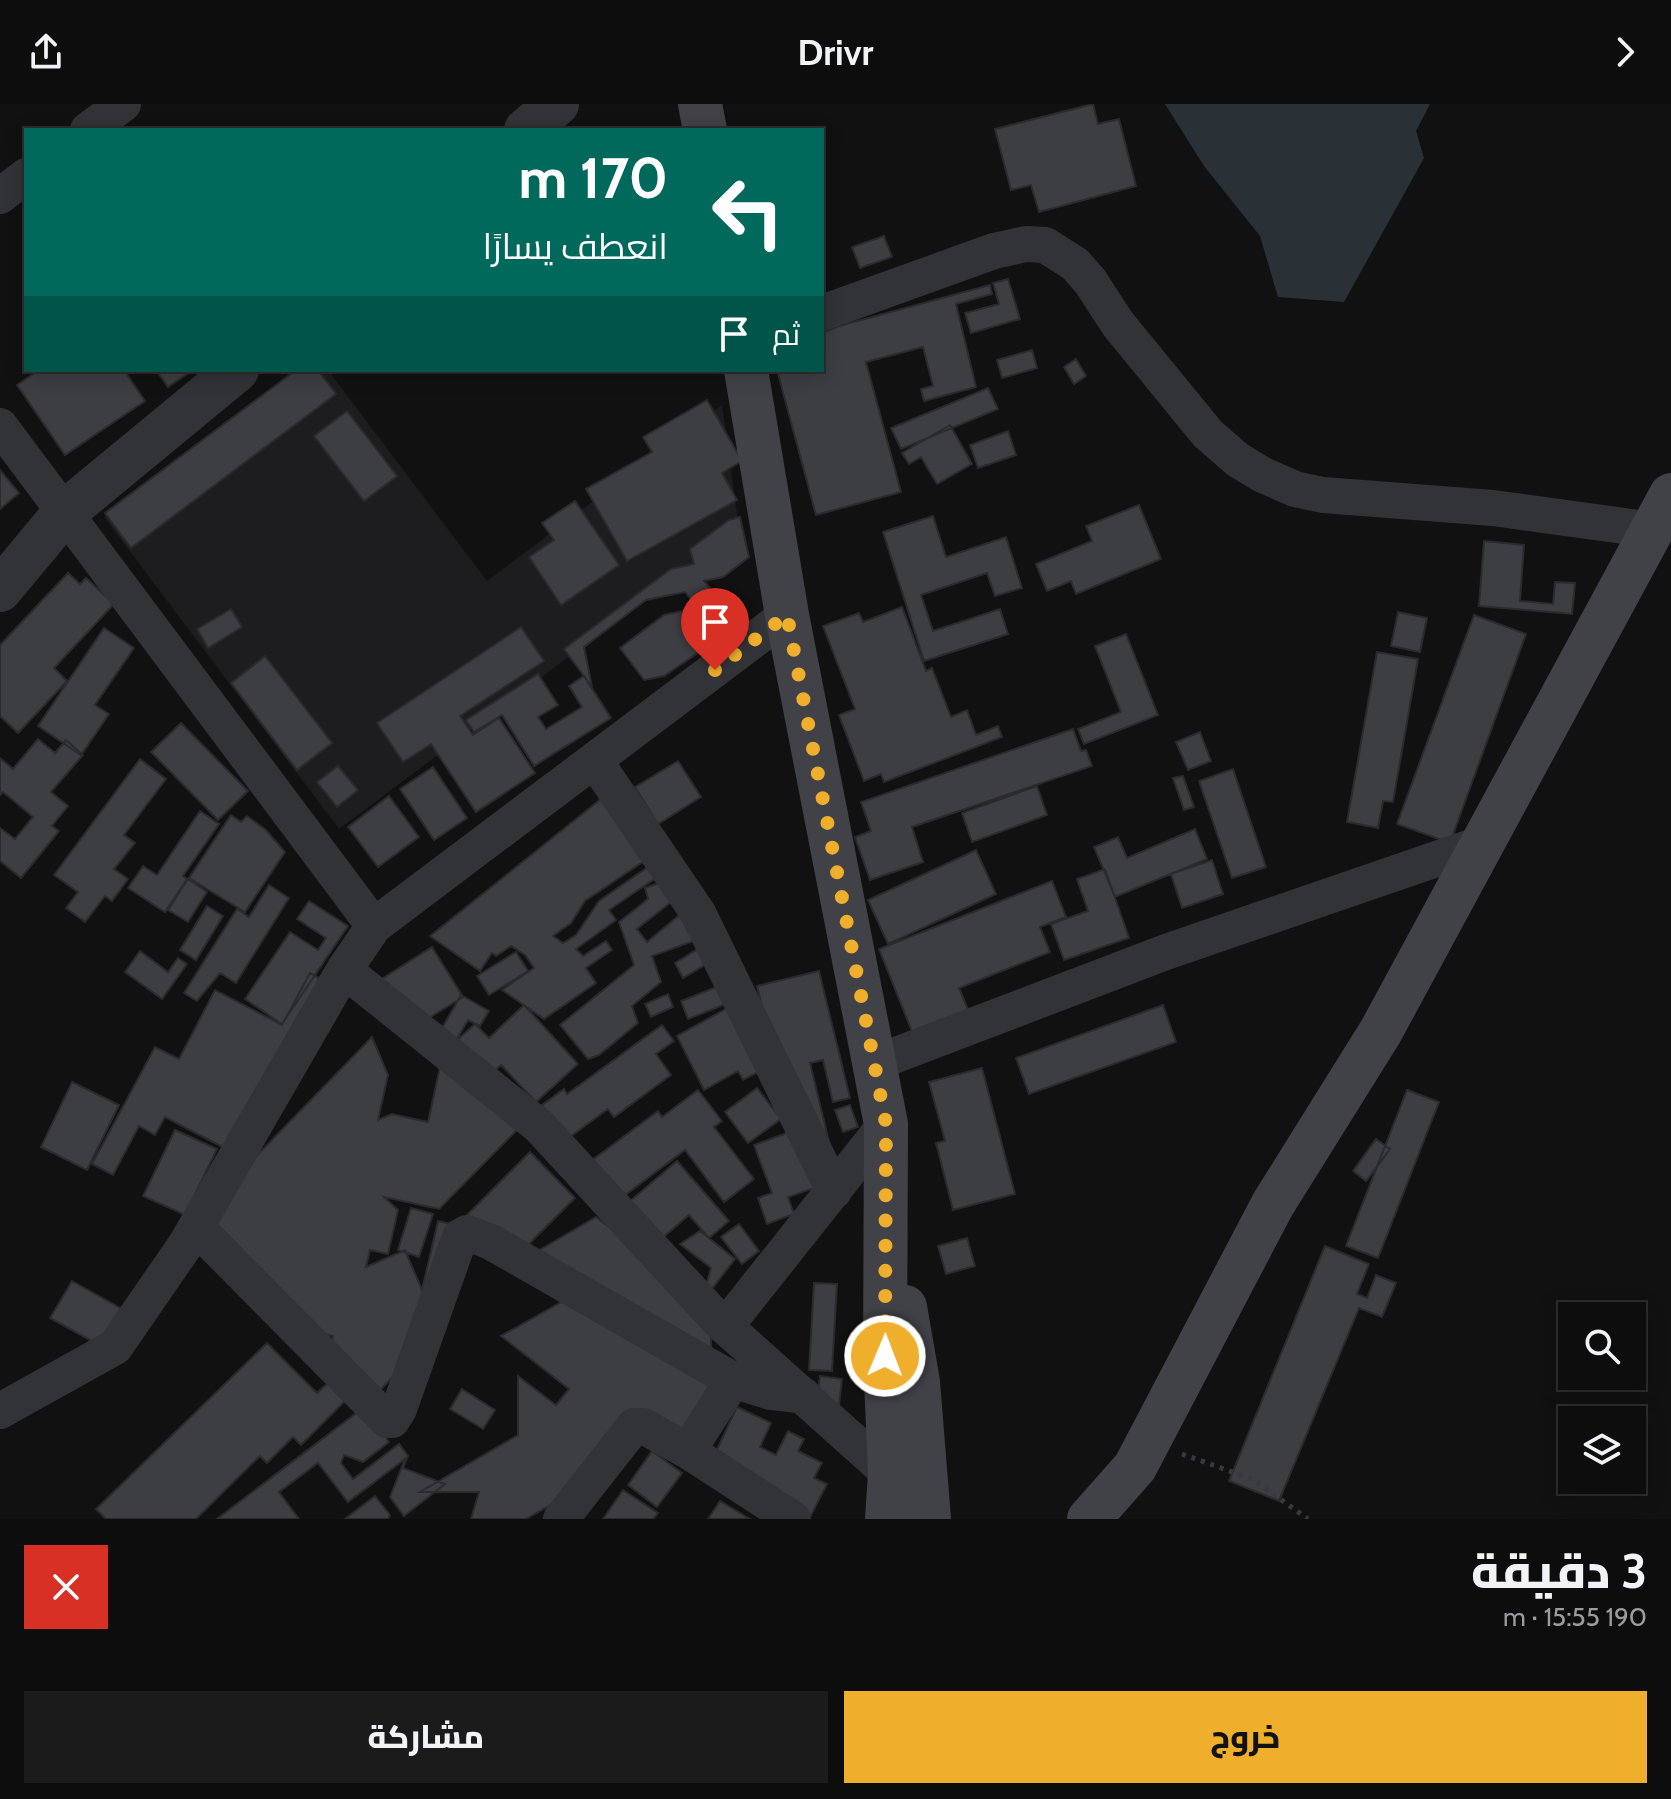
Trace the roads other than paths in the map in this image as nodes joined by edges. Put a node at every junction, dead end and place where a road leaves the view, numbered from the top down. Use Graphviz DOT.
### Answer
graph roads {
  1 [pos="123,104"];
  2 [pos="557,104"];
  3 [pos="700,104"];
  4 [pos="91,128"];
  5 [pos="528,128"];
  6 [pos="705,128"];
  7 [pos="824,312"];
  8 [pos="235,372"];
  9 [pos="746,372"];
  10 [pos="0,426"];
  11 [pos="65,512"];
  12 [pos="1662,513"];
  13 [pos="0,590"];
  14 [pos="787,615"];
  15 [pos="595,761"];
  16 [pos="1483,843"];
  17 [pos="374,926"];
  18 [pos="344,970"];
  19 [pos="875,1063"];
  20 [pos="886,1124"];
  21 [pos="834,1191"];
  22 [pos="196,1227"];
  23 [pos="887,1250"];
  24 [pos="725,1327"];
  25 [pos="733,1380"];
  26 [pos="804,1396"];
  27 [pos="0,1411"];
  28 [pos="688,1451"];
  29 [pos="890,1474"];
  30 [pos="561,1519"];
  31 [pos="793,1519"];
  32 [pos="887,1519"];
  33 [pos="929,1519"];
  34 [pos="1089,1519"];
  1 -- 4 [label="street"];
  2 -- 5 [label="street"];
  3 -- 6 [label="main road"];
  7 -- 12 [label="street"];
  8 -- 11 [label="street"];
  9 -- 14 [label="main road"];
  10 -- 11 [label="street"];
  11 -- 13 [label="street"];
  11 -- 17 [label="street"];
  12 -- 16 [label="main road"];
  14 -- 15 [label="street"];
  14 -- 19 [label="main road"];
  15 -- 17 [label="street"];
  15 -- 21 [label="street"];
  16 -- 19 [label="street"];
  16 -- 34 [label="main road"];
  17 -- 18 [label="street"];
  18 -- 22 [label="street"];
  18 -- 24 [label="street"];
  19 -- 20 [label="main road"];
  20 -- 21 [label="street"];
  20 -- 23 [label="main road"];
  21 -- 24 [label="street"];
  22 -- 25 [label="street"];
  22 -- 27 [label="street"];
  23 -- 29 [label="main road"];
  23 -- 33 [label="main road"];
  24 -- 26 [label="street"];
  25 -- 26 [label="street"];
  25 -- 28 [label="street"];
  26 -- 29 [label="street"];
  28 -- 30 [label="street"];
  28 -- 31 [label="street"];
  29 -- 32 [label="main road"];
}
